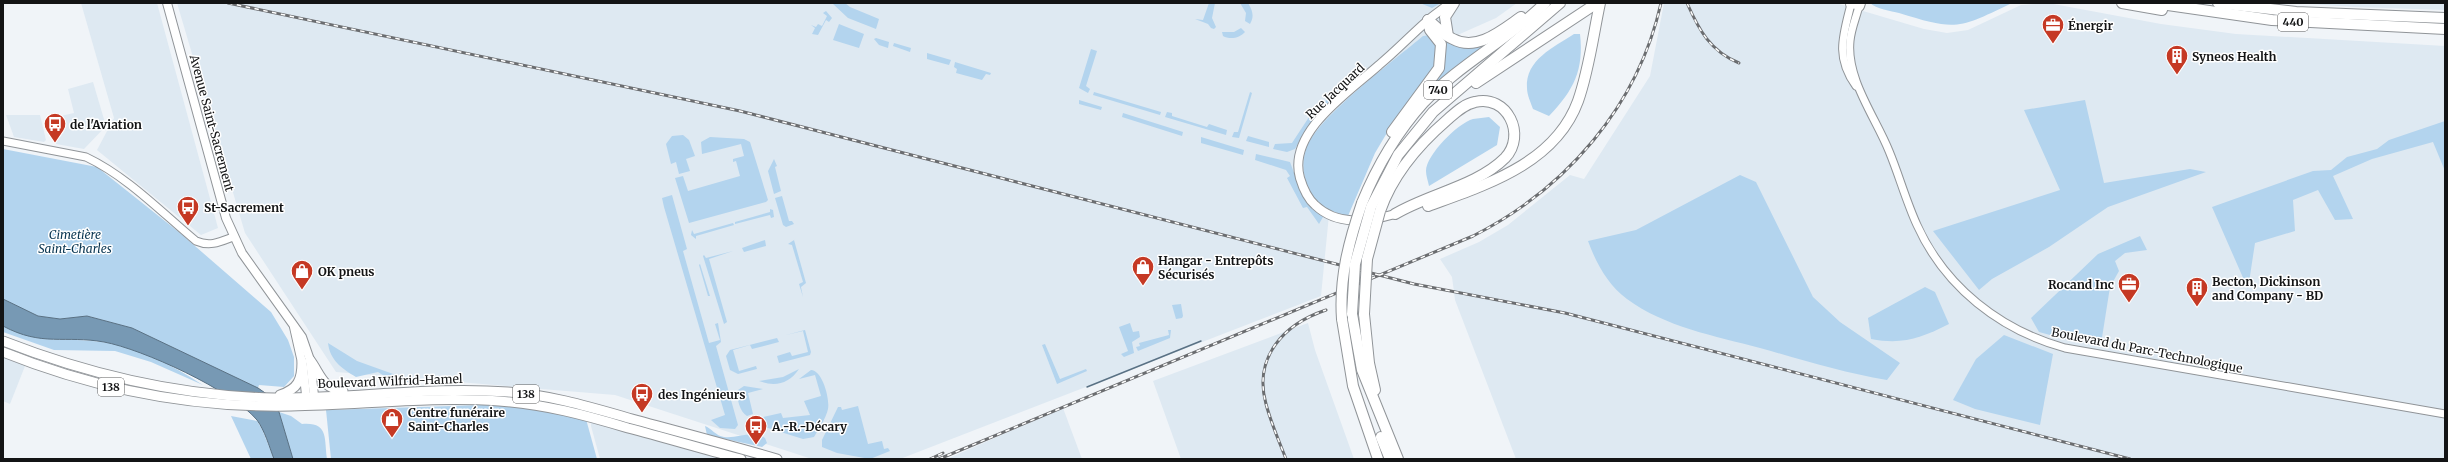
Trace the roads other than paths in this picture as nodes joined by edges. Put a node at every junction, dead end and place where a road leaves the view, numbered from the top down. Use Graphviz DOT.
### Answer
graph roads {
  1 [pos="167,3"];
  2 [pos="1450,3"];
  3 [pos="1454,3"];
  4 [pos="1544,3"];
  5 [pos="1560,3"];
  6 [pos="2122,3"];
  7 [pos="2154,3"];
  8 [pos="2218,3"];
  9 [pos="2245,3"];
  10 [pos="1596,4"];
  11 [pos="1854,4"];
  12 [pos="2272,10"];
  13 [pos="2222,14"];
  14 [pos="2445,18"];
  15 [pos="1428,20"];
  16 [pos="2445,29"];
  17 [pos="1448,36"];
  18 [pos="1433,112"];
  19 [pos="3,141"];
  20 [pos="1367,206"];
  21 [pos="1395,214"];
  22 [pos="233,237"];
  23 [pos="3,341"];
  24 [pos="3,352"];
  25 [pos="306,361"];
  26 [pos="1364,378"];
  27 [pos="362,394"];
  28 [pos="274,398"];
  29 [pos="311,401"];
  30 [pos="1377,410"];
  31 [pos="2445,414"];
  32 [pos="1363,417"];
  33 [pos="741,459"];
  34 [pos="777,459"];
  35 [pos="1378,459"];
  36 [pos="1384,459"];
  37 [pos="1390,459"];
  38 [pos="1398,459"];
  1 -- 22 [label="main road, Avenue Saint-Sacrement"];
  2 -- 15 [label="main road, Rue Jacquard"];
  3 -- 17 [label="highway"];
  4 -- 17 [label="highway"];
  4 -- 20 [label="highway, 740"];
  5 -- 18 [label="highway, 740"];
  6 -- 13 [label="highway"];
  7 -- 13 [label="highway, 440"];
  8 -- 12 [label="highway, 440"];
  9 -- 12 [label="highway"];
  10 -- 18 [label="highway"];
  10 -- 21 [label="highway"];
  11 -- 31 [label="street, Boulevard du Parc-Technologique"];
  12 -- 14 [label="highway, 440"];
  13 -- 16 [label="highway, 440"];
  15 -- 17 [label="highway"];
  15 -- 20 [label="highway"];
  15 -- 21 [label="main road, Rue Jacquard"];
  18 -- 20 [label="highway, 740"];
  19 -- 22 [label="street"];
  20 -- 21 [label="highway"];
  20 -- 26 [label="highway, 740, bridge"];
  20 -- 30 [label="highway, bridge"];
  20 -- 32 [label="highway, 740, bridge"];
  22 -- 25 [label="main road, Avenue Saint-Sacrement"];
  23 -- 28 [label="main road, Boulevard Wilfrid-Hamel / 138"];
  24 -- 29 [label="main road, Boulevard Wilfrid-Hamel / 138"];
  25 -- 27 [label="main road"];
  25 -- 28 [label="main road"];
  25 -- 29 [label="main road, Avenue Saint-Sacrement"];
  26 -- 30 [label="highway, 740"];
  26 -- 37 [label="highway"];
  27 -- 29 [label="main road, Boulevard Wilfrid-Hamel / 138"];
  27 -- 34 [label="main road, Boulevard Wilfrid-Hamel / 138"];
  28 -- 29 [label="main road, Boulevard Wilfrid-Hamel / 138"];
  29 -- 33 [label="main road, Boulevard Wilfrid-Hamel / 138"];
  30 -- 38 [label="highway, 740"];
  32 -- 35 [label="highway, 740"];
  32 -- 36 [label="highway"];
}
